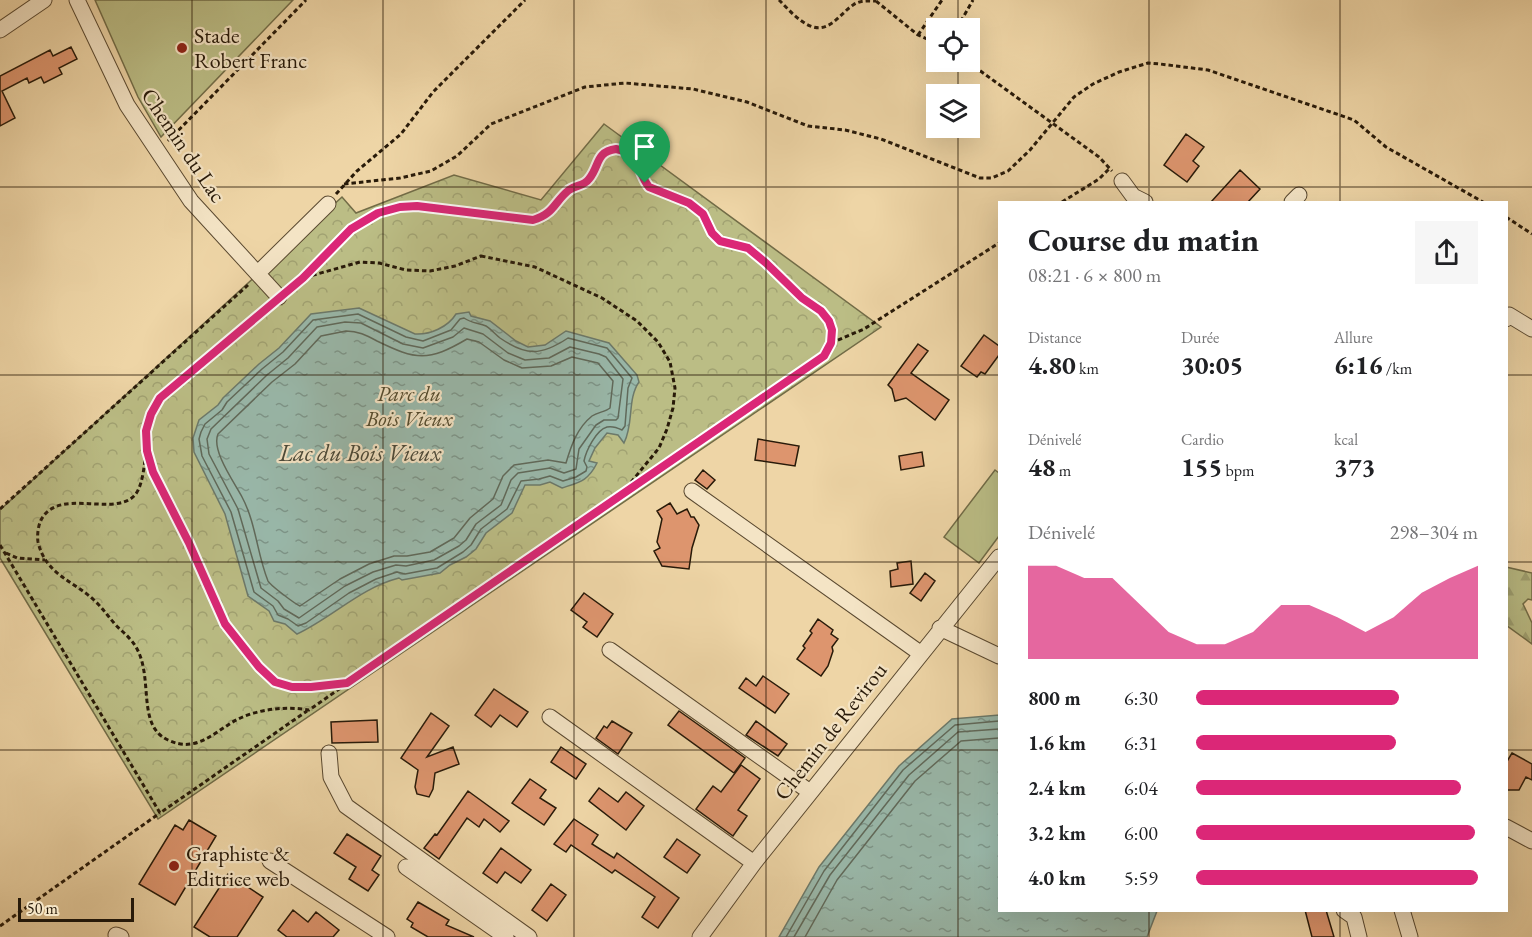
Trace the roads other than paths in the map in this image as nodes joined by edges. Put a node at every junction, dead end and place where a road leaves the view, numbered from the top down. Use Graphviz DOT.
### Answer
graph roads {
  1 [pos="44,0"];
  2 [pos="77,0"];
  3 [pos="0,30"];
  4 [pos="1122,182"];
  5 [pos="1143,201"];
  6 [pos="328,204"];
  7 [pos="258,273"];
  8 [pos="279,297"];
  9 [pos="1508,317"];
  10 [pos="1532,328"];
  11 [pos="692,491"];
  12 [pos="998,558"];
  13 [pos="940,628"];
  14 [pos="610,650"];
  15 [pos="920,653"];
  16 [pos="998,656"];
  17 [pos="550,717"];
  18 [pos="329,753"];
  19 [pos="810,792"];
  20 [pos="1508,828"];
  21 [pos="1532,841"];
  22 [pos="270,861"];
  23 [pos="754,863"];
  24 [pos="406,867"];
  25 [pos="1347,912"];
  26 [pos="1403,912"];
  27 [pos="387,937"];
  28 [pos="506,937"];
  29 [pos="529,937"];
  30 [pos="700,937"];
  31 [pos="1359,937"];
  32 [pos="1410,937"];
  1 -- 3 [label="street"];
  2 -- 7 [label="street, Chemin du Lac"];
  4 -- 5 [label="street"];
  6 -- 7 [label="street"];
  7 -- 8 [label="street, Chemin du Lac"];
  9 -- 10 [label="street"];
  11 -- 15 [label="street"];
  12 -- 13 [label="street, Chemin de Revirou"];
  13 -- 15 [label="street, Chemin de Revirou"];
  13 -- 16 [label="street"];
  14 -- 19 [label="street"];
  15 -- 19 [label="street, Chemin de Revirou"];
  17 -- 23 [label="street"];
  18 -- 29 [label="street"];
  19 -- 23 [label="street, Chemin de Revirou"];
  20 -- 21 [label="street"];
  22 -- 27 [label="street"];
  23 -- 30 [label="street, Chemin de Revirou"];
  24 -- 28 [label="street"];
  25 -- 31 [label="street"];
  26 -- 32 [label="street"];
}
